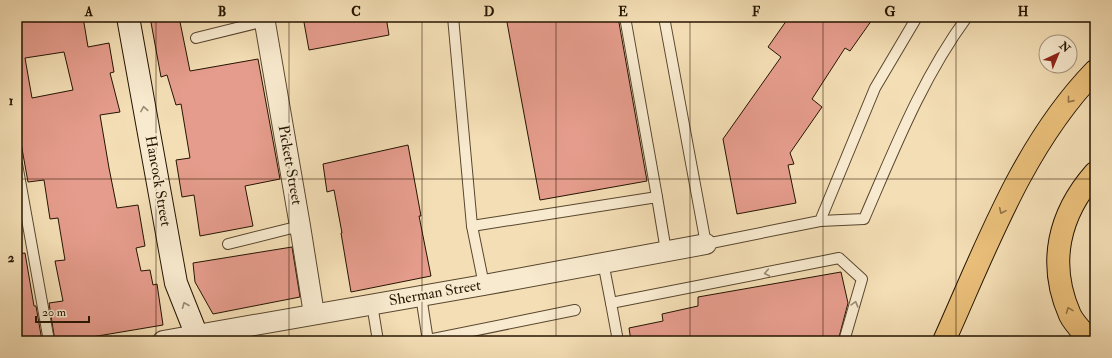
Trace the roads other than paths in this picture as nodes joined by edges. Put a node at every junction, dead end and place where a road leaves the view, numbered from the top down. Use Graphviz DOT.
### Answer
graph roads {
  1 [pos="128,17"];
  2 [pos="453,17"];
  3 [pos="625,17"];
  4 [pos="664,17"];
  5 [pos="917,17"];
  6 [pos="967,17"];
  7 [pos="264,19"];
  8 [pos="196,38"];
  9 [pos="1095,71"];
  10 [pos="17,164"];
  11 [pos="1095,173"];
  12 [pos="657,198"];
  13 [pos="820,221"];
  14 [pos="300,226"];
  15 [pos="472,226"];
  16 [pos="228,244"];
  17 [pos="706,244"];
  18 [pos="666,251"];
  19 [pos="602,262"];
  20 [pos="484,285"];
  21 [pos="421,296"];
  22 [pos="612,303"];
  23 [pos="372,304"];
  24 [pos="575,310"];
  25 [pos="314,314"];
  26 [pos="198,338"];
  27 [pos="428,340"];
  28 [pos="49,341"];
  29 [pos="163,341"];
  30 [pos="378,341"];
  31 [pos="618,341"];
  32 [pos="844,341"];
  33 [pos="944,341"];
  34 [pos="1091,341"];
  26 -- 1 [label="street, Hancock Street, one-way"];
  2 -- 15 [label="lane"];
  3 -- 12 [label="lane"];
  4 -- 17 [label="lane"];
  5 -- 13 [label="lane"];
  6 -- 13 [label="lane"];
  7 -- 8 [label="lane"];
  7 -- 14 [label="street, Pickett Street"];
  9 -- 33 [label="highway, one-way"];
  10 -- 28 [label="lane"];
  34 -- 11 [label="highway, one-way"];
  12 -- 15 [label="lane"];
  12 -- 18 [label="lane"];
  13 -- 17 [label="lane"];
  14 -- 16 [label="lane"];
  14 -- 25 [label="street, Pickett Street"];
  15 -- 20 [label="lane"];
  17 -- 18 [label="street, Sherman Street"];
  18 -- 19 [label="street, Sherman Street"];
  19 -- 20 [label="street, Sherman Street"];
  19 -- 22 [label="lane"];
  20 -- 21 [label="street, Sherman Street"];
  21 -- 23 [label="street, Sherman Street"];
  21 -- 27 [label="lane"];
  22 -- 31 [label="lane"];
  32 -- 22 [label="lane, one-way"];
  23 -- 25 [label="street, Sherman Street"];
  23 -- 30 [label="lane"];
  24 -- 27 [label="lane"];
  25 -- 26 [label="street, Sherman Street"];
  26 -- 29 [label="street, Sherman Street"];
}
